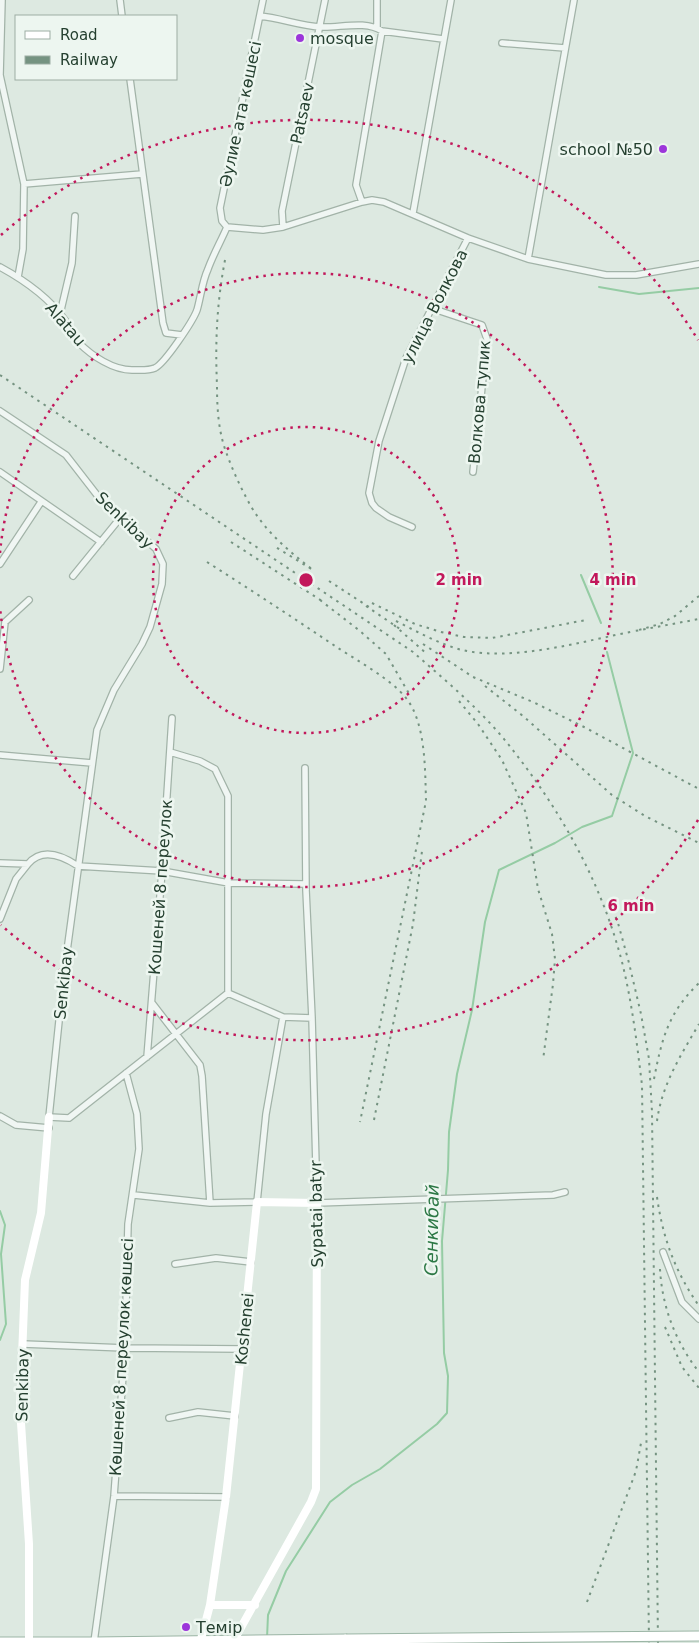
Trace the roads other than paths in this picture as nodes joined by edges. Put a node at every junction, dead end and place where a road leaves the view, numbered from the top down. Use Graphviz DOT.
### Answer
graph roads {
  1 [pos="2,0"];
  2 [pos="120,0"];
  3 [pos="263,0"];
  4 [pos="325,0"];
  5 [pos="377,0"];
  6 [pos="451,0"];
  7 [pos="574,0"];
  8 [pos="122,15"];
  9 [pos="260,16"];
  10 [pos="320,27"];
  11 [pos="380,29"];
  12 [pos="443,38"];
  13 [pos="502,43"];
  14 [pos="565,48"];
  15 [pos="130,80"];
  16 [pos="142,174"];
  17 [pos="24,184"];
  18 [pos="362,202"];
  19 [pos="413,213"];
  20 [pos="75,216"];
  21 [pos="227,227"];
  22 [pos="283,227"];
  23 [pos="468,238"];
  24 [pos="528,259"];
  25 [pos="699,264"];
  26 [pos="0,267"];
  27 [pos="18,277"];
  28 [pos="432,308"];
  29 [pos="60,314"];
  30 [pos="182,335"];
  31 [pos="0,411"];
  32 [pos="0,472"];
  33 [pos="473,472"];
  34 [pos="41,502"];
  35 [pos="121,517"];
  36 [pos="412,527"];
  37 [pos="101,542"];
  38 [pos="0,564"];
  39 [pos="73,576"];
  40 [pos="29,600"];
  41 [pos="0,669"];
  42 [pos="172,718"];
  43 [pos="170,752"];
  44 [pos="0,755"];
  45 [pos="92,763"];
  46 [pos="305,768"];
  47 [pos="0,862"];
  48 [pos="28,864"];
  49 [pos="78,866"];
  50 [pos="162,871"];
  51 [pos="229,883"];
  52 [pos="305,884"];
  53 [pos="0,919"];
  54 [pos="228,993"];
  55 [pos="152,1003"];
  56 [pos="283,1017"];
  57 [pos="312,1018"];
  58 [pos="175,1035"];
  59 [pos="147,1056"];
  60 [pos="126,1073"];
  61 [pos="0,1116"];
  62 [pos="49,1117"];
  63 [pos="49,1128"];
  64 [pos="566,1192"];
  65 [pos="134,1195"];
  66 [pos="257,1202"];
  67 [pos="210,1203"];
  68 [pos="317,1203"];
  69 [pos="663,1252"];
  70 [pos="251,1262"];
  71 [pos="175,1264"];
  72 [pos="699,1319"];
  73 [pos="23,1344"];
  74 [pos="125,1348"];
  75 [pos="242,1349"];
  76 [pos="235,1416"];
  77 [pos="168,1418"];
  78 [pos="114,1496"];
  79 [pos="226,1497"];
  80 [pos="210,1605"];
  81 [pos="255,1605"];
  82 [pos="699,1636"];
  83 [pos="231,1641"];
  84 [pos="318,1641"];
  85 [pos="0,1642"];
  86 [pos="29,1642"];
  87 [pos="94,1642"];
  88 [pos="120,1642"];
  89 [pos="201,1642"];
  1 -- 17 [label="street"];
  2 -- 8 [label="street"];
  3 -- 9 [label="street, Әулие ата көшесі"];
  4 -- 10 [label="street, Patsaev"];
  5 -- 11 [label="street"];
  6 -- 12 [label="street"];
  7 -- 14 [label="street"];
  9 -- 10 [label="street"];
  9 -- 21 [label="street, Әулие ата көшесі"];
  10 -- 11 [label="street"];
  10 -- 22 [label="street, Patsaev"];
  11 -- 12 [label="street"];
  11 -- 18 [label="street"];
  12 -- 19 [label="street"];
  13 -- 14 [label="street"];
  14 -- 24 [label="street"];
  15 -- 16 [label="street"];
  16 -- 17 [label="street"];
  16 -- 30 [label="street"];
  17 -- 27 [label="street"];
  18 -- 19 [label="street"];
  18 -- 22 [label="street"];
  19 -- 23 [label="street"];
  20 -- 29 [label="street"];
  21 -- 22 [label="street"];
  21 -- 30 [label="street, Alatau"];
  23 -- 24 [label="street"];
  23 -- 28 [label="street, улица Волкова"];
  24 -- 25 [label="street"];
  26 -- 27 [label="street, Alatau"];
  27 -- 29 [label="street, Alatau"];
  28 -- 33 [label="street, Волкова тупик"];
  28 -- 36 [label="street, улица Волкова"];
  29 -- 30 [label="street, Alatau"];
  31 -- 35 [label="street, Senkibay"];
  32 -- 34 [label="street"];
  34 -- 37 [label="street"];
  34 -- 38 [label="street"];
  35 -- 37 [label="street"];
  35 -- 45 [label="street, Senkibay"];
  37 -- 39 [label="street"];
  40 -- 41 [label="street"];
  42 -- 43 [label="street, Кошеней 8 переулок"];
  43 -- 50 [label="street, Кошеней 8 переулок"];
  43 -- 51 [label="street"];
  44 -- 45 [label="street"];
  45 -- 49 [label="street, Senkibay"];
  46 -- 52 [label="street, Sypatai batyr"];
  47 -- 48 [label="street"];
  48 -- 49 [label="street"];
  48 -- 53 [label="street"];
  49 -- 50 [label="street"];
  49 -- 62 [label="street, Senkibay"];
  50 -- 51 [label="street"];
  50 -- 55 [label="street, Кошеней 8 переулок"];
  51 -- 52 [label="street"];
  51 -- 54 [label="street"];
  52 -- 57 [label="street, Sypatai batyr"];
  54 -- 56 [label="street"];
  54 -- 58 [label="street"];
  55 -- 58 [label="street"];
  55 -- 59 [label="street, Кошеней 8 переулок"];
  56 -- 57 [label="street"];
  56 -- 66 [label="street, Koshenei"];
  57 -- 68 [label="street, Sypatai batyr"];
  58 -- 59 [label="street"];
  58 -- 67 [label="street"];
  59 -- 60 [label="street"];
  60 -- 62 [label="street"];
  60 -- 65 [label="street, Көшеней 8 переулок көшесі"];
  61 -- 63 [label="street"];
  62 -- 63 [label="street, Senkibay"];
  63 -- 73 [label="street, Senkibay"];
  64 -- 68 [label="street"];
  65 -- 67 [label="street"];
  65 -- 74 [label="street, Көшеней 8 переулок көшесі"];
  66 -- 67 [label="street"];
  66 -- 68 [label="street"];
  66 -- 70 [label="street, Koshenei"];
  68 -- 81 [label="street, Sypatai batyr"];
  69 -- 72 [label="street"];
  70 -- 71 [label="street"];
  70 -- 75 [label="street, Koshenei"];
  73 -- 74 [label="street"];
  73 -- 86 [label="street, Senkibay"];
  74 -- 75 [label="street"];
  74 -- 78 [label="street, Көшеней 8 переулок көшесі"];
  75 -- 76 [label="street, Koshenei"];
  76 -- 77 [label="street"];
  76 -- 79 [label="street, Koshenei"];
  78 -- 79 [label="street"];
  78 -- 87 [label="street, Көшеней 8 переулок көшесі"];
  79 -- 80 [label="street, Koshenei"];
  80 -- 81 [label="street"];
  80 -- 89 [label="street, Koshenei"];
  81 -- 83 [label="street, Sypatai batyr"];
  82 -- 84 [label="main road, bridge"];
  83 -- 84 [label="main road"];
  83 -- 89 [label="main road"];
  85 -- 86 [label="main road"];
  86 -- 87 [label="main road"];
  87 -- 88 [label="main road"];
  88 -- 89 [label="main road"];
}
